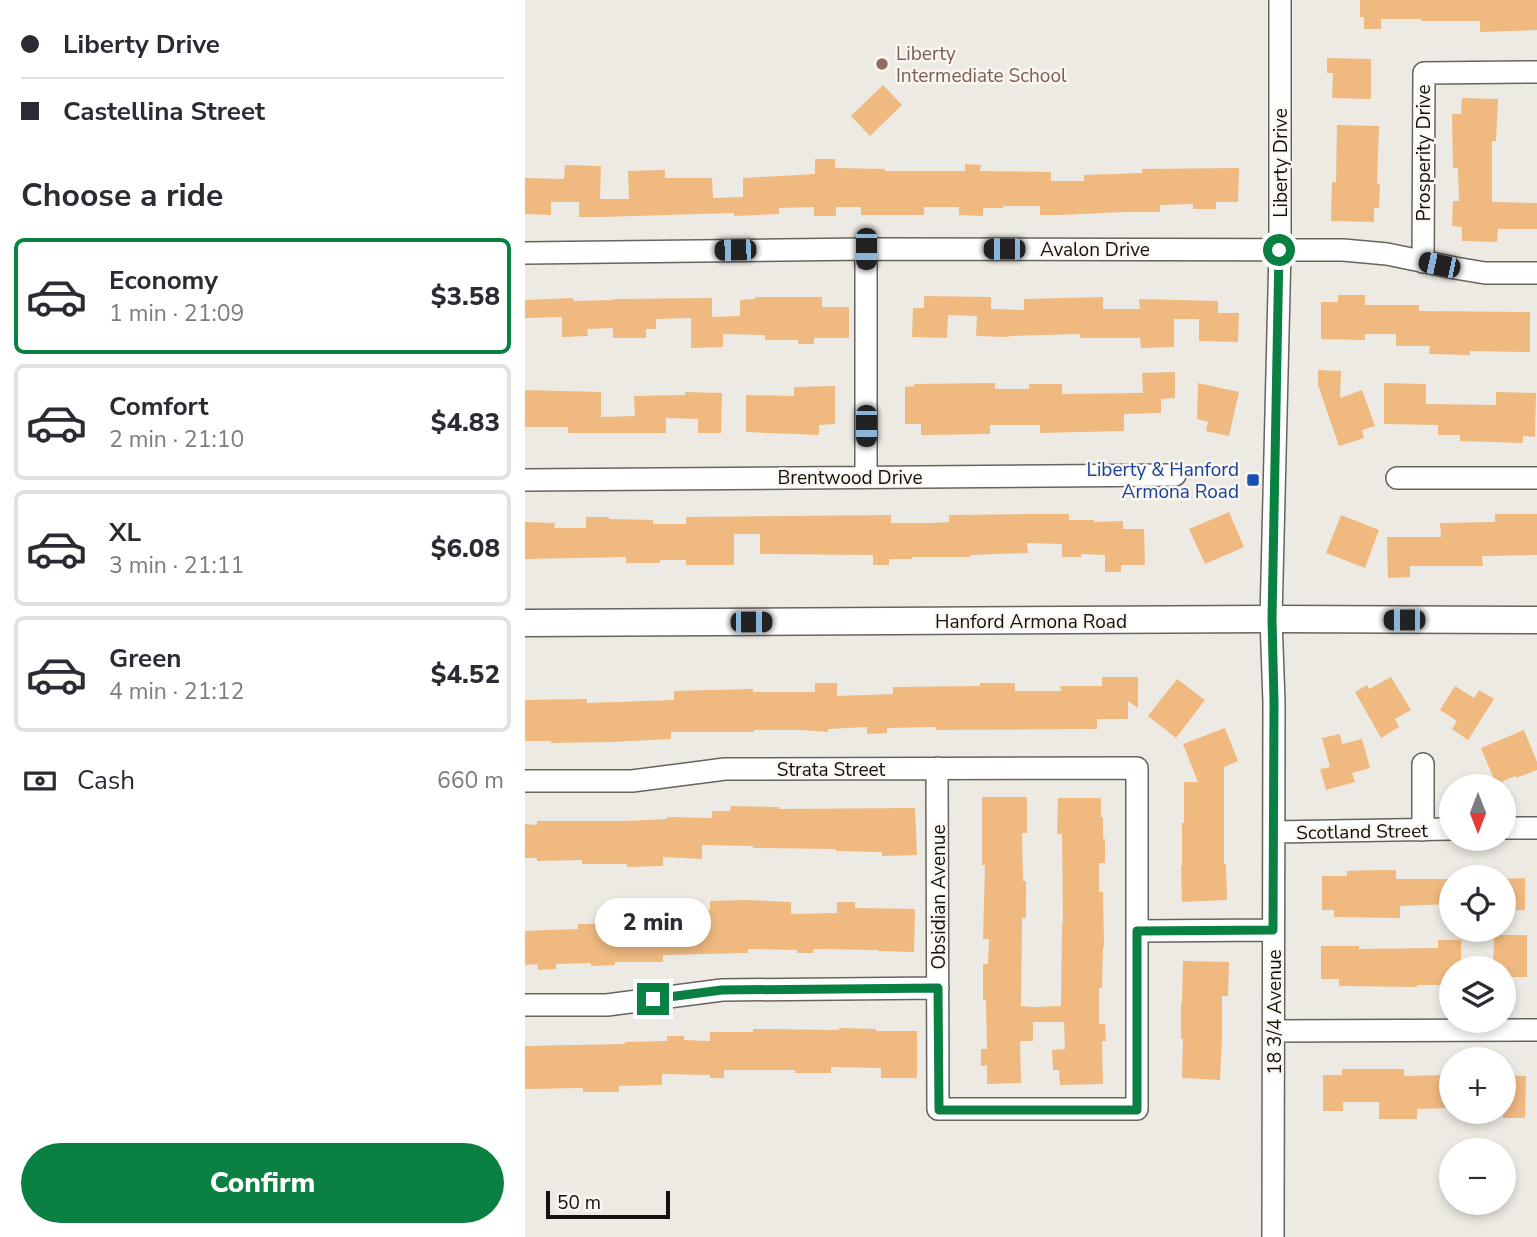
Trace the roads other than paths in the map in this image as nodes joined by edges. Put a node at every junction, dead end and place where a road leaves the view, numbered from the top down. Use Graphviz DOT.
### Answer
graph roads {
  1 [pos="1280,0"];
  2 [pos="1537,72"];
  3 [pos="866,249"];
  4 [pos="1279,250"];
  5 [pos="525,253"];
  6 [pos="1423,262"];
  7 [pos="1537,273"];
  8 [pos="1175,475"];
  9 [pos="866,477"];
  10 [pos="1397,478"];
  11 [pos="1537,478"];
  12 [pos="525,480"];
  13 [pos="1272,619"];
  14 [pos="1537,620"];
  15 [pos="525,624"];
  16 [pos="1423,764"];
  17 [pos="937,768"];
  18 [pos="525,781"];
  19 [pos="1516,828"];
  20 [pos="1537,828"];
  21 [pos="1439,829"];
  22 [pos="1423,830"];
  23 [pos="1274,832"];
  24 [pos="1273,930"];
  25 [pos="1137,931"];
  26 [pos="938,988"];
  27 [pos="525,1005"];
  28 [pos="1537,1030"];
  29 [pos="1274,1031"];
  30 [pos="1273,1237"];
  1 -- 4 [label="street, Liberty Drive"];
  2 -- 6 [label="street, Prosperity Drive"];
  3 -- 4 [label="street, Avalon Drive"];
  3 -- 5 [label="street, Avalon Drive"];
  3 -- 9 [label="street"];
  4 -- 6 [label="street, Avalon Drive"];
  4 -- 13 [label="street, Liberty Drive"];
  6 -- 7 [label="street, Avalon Drive"];
  8 -- 9 [label="street, Brentwood Drive"];
  9 -- 12 [label="street, Brentwood Drive"];
  10 -- 11 [label="street"];
  13 -- 14 [label="main road, Hanford Armona Road"];
  13 -- 15 [label="main road, Hanford Armona Road"];
  13 -- 23 [label="street, 18 3/4 Avenue"];
  16 -- 22 [label="street"];
  17 -- 18 [label="street, Strata Street"];
  17 -- 25 [label="street, Strata Street"];
  17 -- 26 [label="street, Obsidian Avenue"];
  19 -- 20 [label="street"];
  21 -- 22 [label="street, Scotland Street"];
  22 -- 23 [label="street, Scotland Street"];
  23 -- 24 [label="street, 18 3/4 Avenue"];
  24 -- 25 [label="street"];
  24 -- 29 [label="street, 18 3/4 Avenue"];
  25 -- 26 [label="street, Obsidian Avenue"];
  26 -- 27 [label="street"];
  28 -- 29 [label="street"];
  29 -- 30 [label="street, 18 3/4 Avenue"];
}
